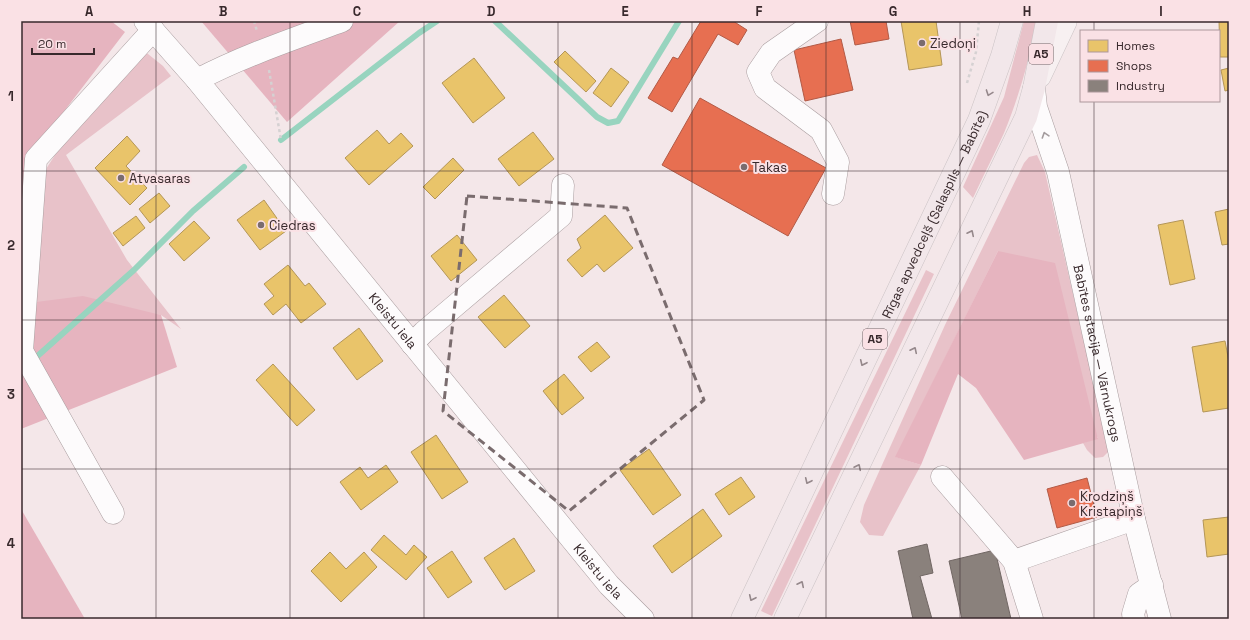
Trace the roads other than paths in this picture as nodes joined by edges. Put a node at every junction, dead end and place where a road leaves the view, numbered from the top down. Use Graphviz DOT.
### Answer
graph roads {
  1 [pos="342,21"];
  2 [pos="817,21"];
  3 [pos="1006,21"];
  4 [pos="1012,21"];
  5 [pos="1047,21"];
  6 [pos="1066,21"];
  7 [pos="149,26"];
  8 [pos="1002,56"];
  9 [pos="197,80"];
  10 [pos="1034,88"];
  11 [pos="563,185"];
  12 [pos="833,194"];
  13 [pos="412,344"];
  14 [pos="942,477"];
  15 [pos="112,513"];
  16 [pos="1134,518"];
  17 [pos="1014,561"];
  18 [pos="1152,585"];
  19 [pos="643,619"];
  20 [pos="742,619"];
  21 [pos="785,619"];
  22 [pos="1032,619"];
  23 [pos="1134,619"];
  24 [pos="1160,619"];
  1 -- 9 [label="street"];
  2 -- 12 [label="street"];
  3 -- 8 [label="highway"];
  4 -- 8 [label="highway, Rīgas apvedceļš (Salaspils — Babīte) / A5"];
  5 -- 10 [label="highway, A5"];
  6 -- 10 [label="main road, A5"];
  7 -- 9 [label="street, Kleistu iela"];
  7 -- 15 [label="street"];
  8 -- 20 [label="highway, Rīgas apvedceļš (Salaspils — Babīte) / A5, one-way"];
  9 -- 13 [label="street, Kleistu iela"];
  16 -- 10 [label="street, Babītes stacija — Vārnukrogs, one-way"];
  21 -- 10 [label="highway, A5, one-way"];
  11 -- 13 [label="street"];
  13 -- 19 [label="street, Kleistu iela"];
  14 -- 17 [label="street"];
  16 -- 17 [label="street"];
  16 -- 18 [label="street, Babītes stacija — Vārnukrogs"];
  17 -- 22 [label="street"];
  18 -- 23 [label="street"];
  18 -- 24 [label="street, Babītes stacija — Vārnukrogs"];
}
